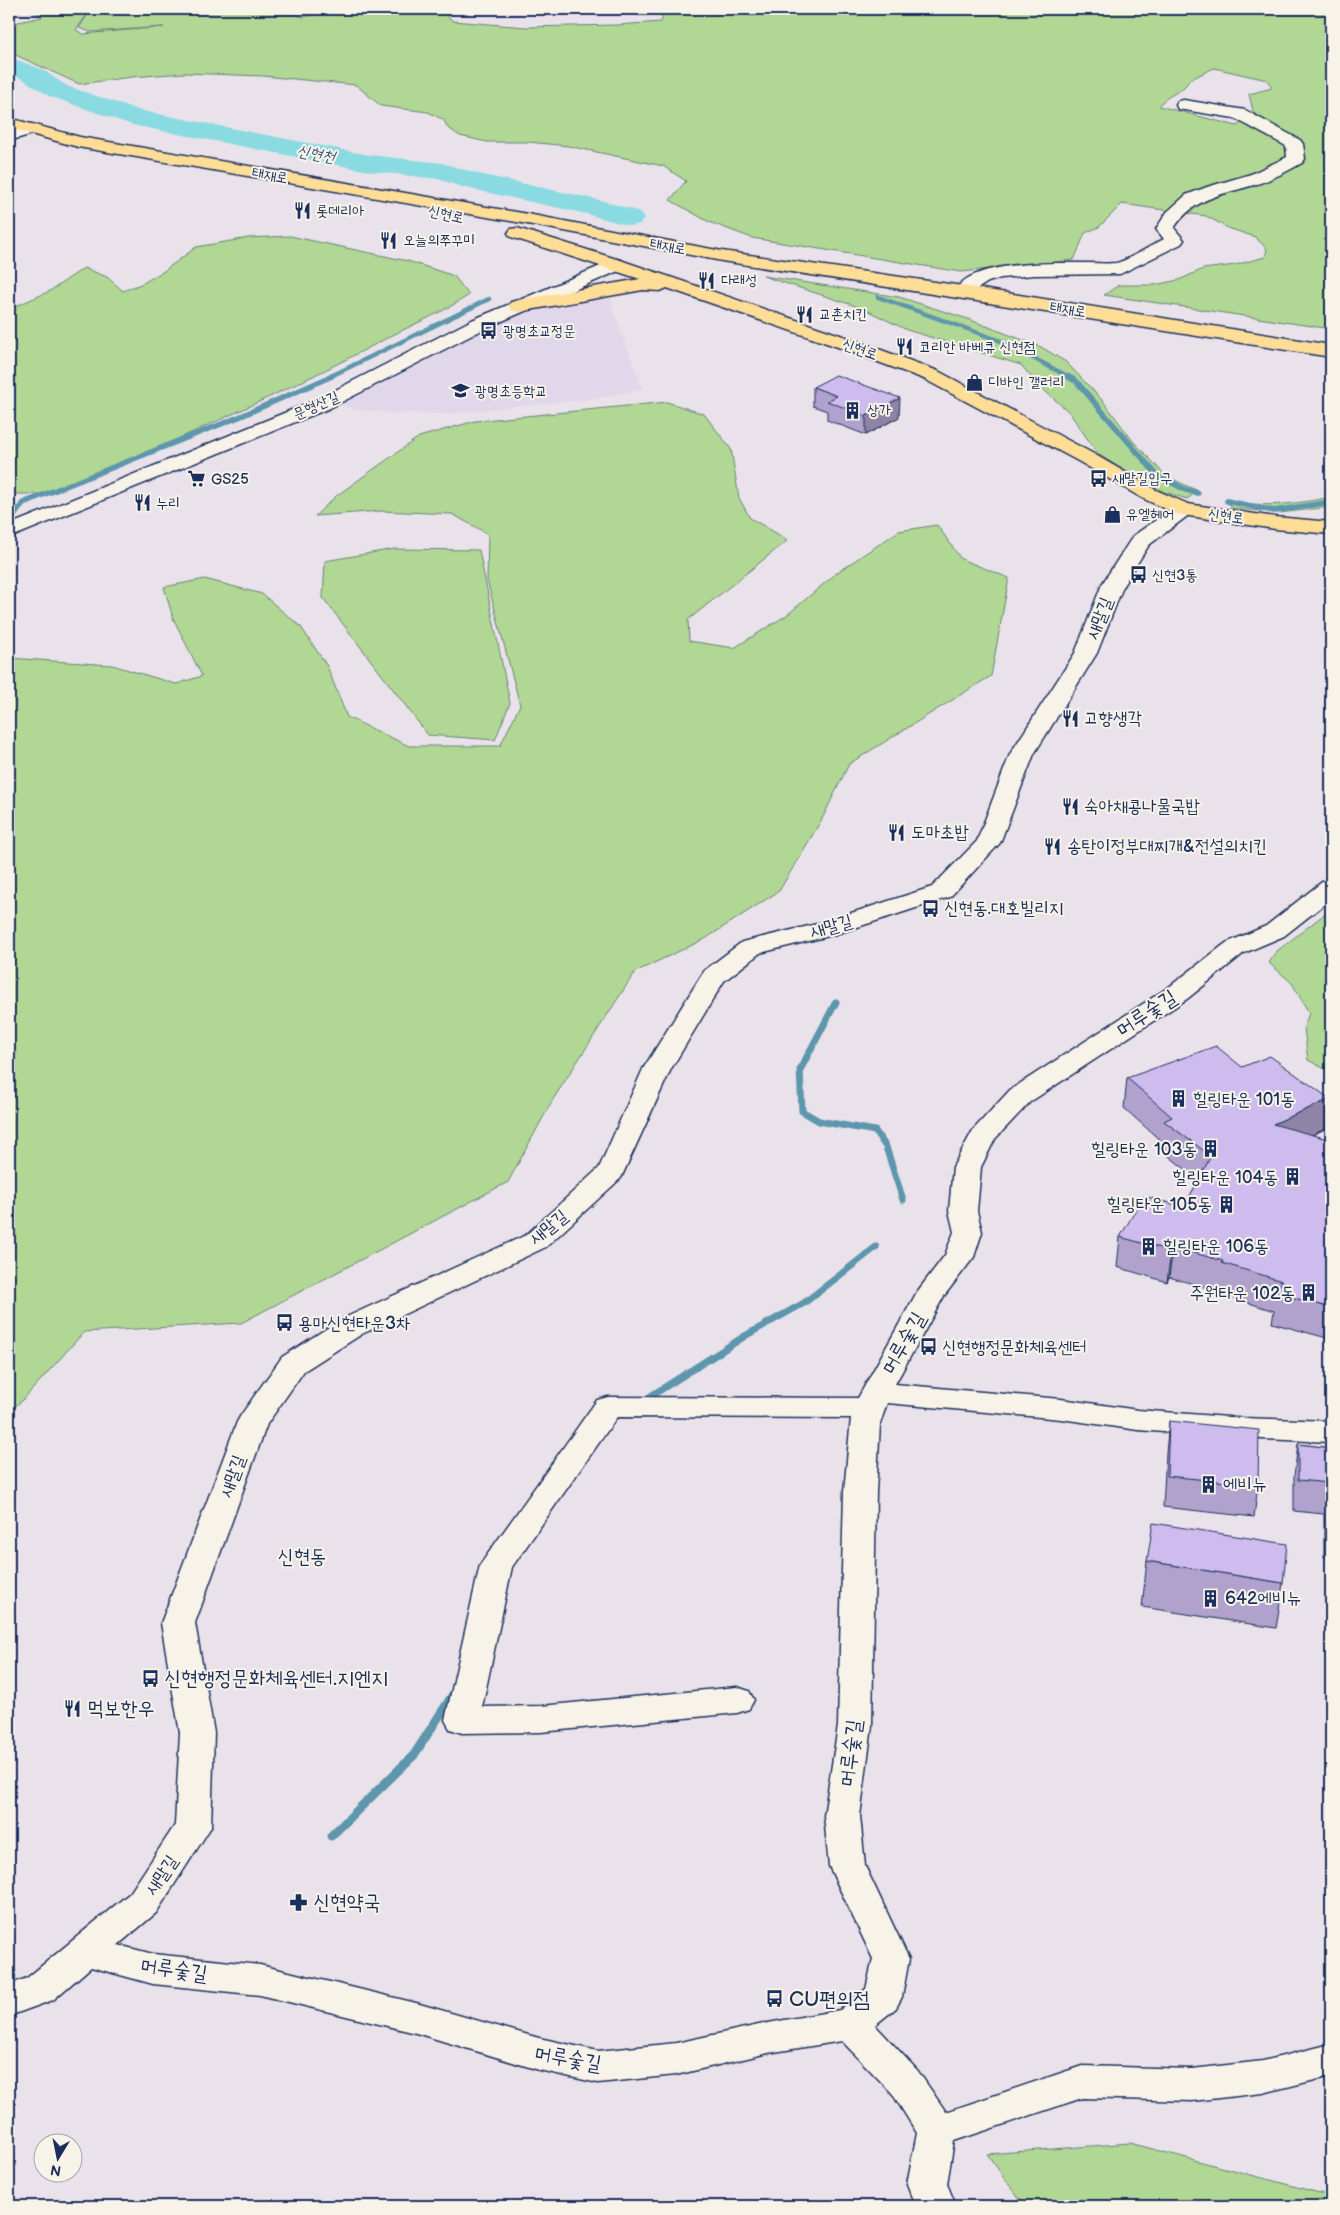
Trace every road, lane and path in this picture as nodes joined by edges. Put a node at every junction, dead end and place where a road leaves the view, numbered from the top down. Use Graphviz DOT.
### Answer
graph roads {
  1 [pos="1184,105"];
  2 [pos="9,122"];
  3 [pos="30,129"];
  4 [pos="9,136"];
  5 [pos="373,193"];
  6 [pos="600,230"];
  7 [pos="722,256"];
  8 [pos="617,265"];
  9 [pos="675,285"];
  10 [pos="967,287"];
  11 [pos="518,306"];
  12 [pos="1331,346"];
  13 [pos="1331,351"];
  14 [pos="1183,510"];
  15 [pos="1331,528"];
  16 [pos="9,532"];
  17 [pos="1331,887"];
  18 [pos="872,1400"];
  19 [pos="1331,1432"];
  20 [pos="737,1700"];
  21 [pos="85,1951"];
  22 [pos="9,2001"];
  23 [pos="850,2024"];
  24 [pos="1331,2060"];
  25 [pos="937,2131"];
  26 [pos="936,2206"];
  1 -- 10 [label="street"];
  2 -- 3 [label="main road, 태재로"];
  2 -- 6 [label="main road, 태재로"];
  3 -- 4 [label="street"];
  3 -- 5 [label="main road, 태재로"];
  5 -- 6 [label="main road, 태재로"];
  5 -- 8 [label="main road, 신현로"];
  6 -- 7 [label="main road, 태재로"];
  6 -- 8 [label="main road"];
  6 -- 10 [label="main road, 태재로"];
  7 -- 8 [label="main road"];
  7 -- 13 [label="main road, 태재로"];
  8 -- 9 [label="main road, 신현로"];
  8 -- 11 [label="street, 문형산길"];
  9 -- 11 [label="main road"];
  9 -- 14 [label="main road, 신현로"];
  10 -- 12 [label="main road, 태재로"];
  11 -- 16 [label="street, 문형산길"];
  14 -- 15 [label="main road, 신현로"];
  14 -- 21 [label="street, 새말길"];
  17 -- 18 [label="street, 머루숯길"];
  18 -- 19 [label="street"];
  18 -- 20 [label="street"];
  18 -- 23 [label="street, 머루숯길"];
  21 -- 22 [label="street, 새말길"];
  21 -- 23 [label="street, 머루숯길"];
  23 -- 25 [label="street"];
  24 -- 25 [label="street"];
  25 -- 26 [label="street"];
}
